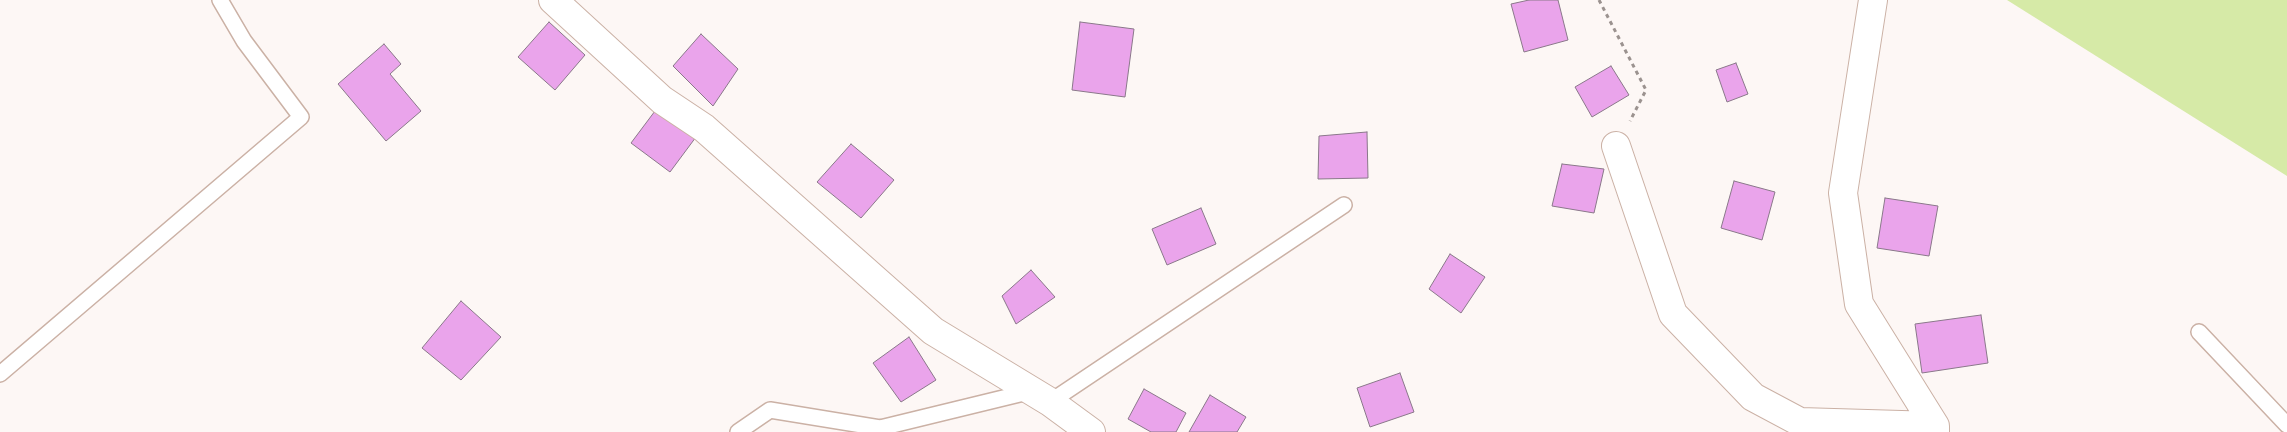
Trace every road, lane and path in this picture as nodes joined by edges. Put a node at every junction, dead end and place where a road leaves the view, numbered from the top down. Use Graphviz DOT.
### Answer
graph roads {
  1 [pos="220,0"];
  2 [pos="553,0"];
  3 [pos="1599,0"];
  4 [pos="1873,0"];
  5 [pos="1616,146"];
  6 [pos="1344,205"];
  7 [pos="2200,332"];
  8 [pos="0,374"];
  9 [pos="1041,397"];
  10 [pos="2287,425"];
  11 [pos="1935,429"];
  12 [pos="738,432"];
  13 [pos="1091,432"];
  1 -- 8 [label="lane"];
  2 -- 9 [label="street"];
  3 -- 5 [label="path"];
  4 -- 11 [label="street"];
  5 -- 11 [label="street"];
  6 -- 9 [label="lane"];
  7 -- 10 [label="lane"];
  9 -- 12 [label="lane"];
  9 -- 13 [label="street"];
}
